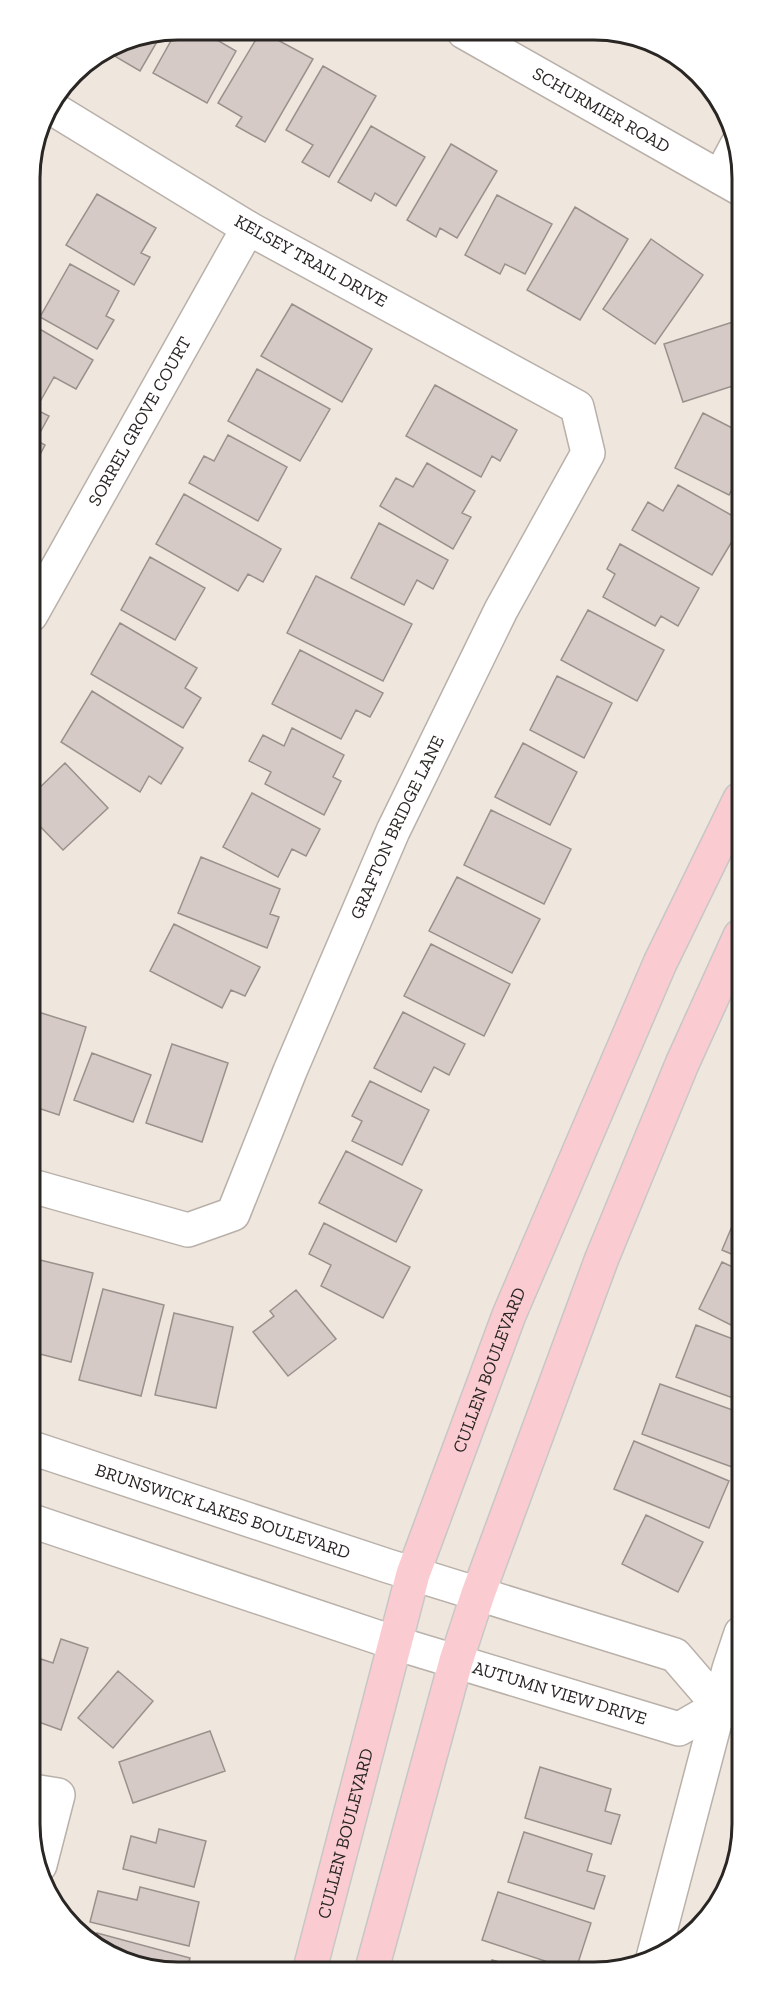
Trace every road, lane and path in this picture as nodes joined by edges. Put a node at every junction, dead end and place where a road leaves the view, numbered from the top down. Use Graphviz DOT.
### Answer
graph roads {
  1 [pos="478,40"];
  2 [pos="58,112"];
  3 [pos="730,182"];
  4 [pos="248,228"];
  5 [pos="577,407"];
  6 [pos="41,598"];
  7 [pos="732,816"];
  8 [pos="732,955"];
  9 [pos="40,1188"];
  10 [pos="40,1451"];
  11 [pos="40,1524"];
  12 [pos="413,1574"];
  13 [pos="478,1594"];
  14 [pos="395,1643"];
  15 [pos="456,1661"];
  16 [pos="731,1663"];
  17 [pos="730,1710"];
  18 [pos="45,1793"];
  19 [pos="42,1839"];
  20 [pos="657,1946"];
  21 [pos="312,1961"];
  22 [pos="374,1961"];
  1 -- 3 [label="street, SCHURMIER ROAD"];
  2 -- 4 [label="street, KELSEY TRAIL DRIVE"];
  4 -- 5 [label="street, KELSEY TRAIL DRIVE"];
  4 -- 6 [label="street, SORREL GROVE COURT"];
  5 -- 9 [label="street, GRAFTON BRIDGE LANE"];
  7 -- 12 [label="main road, CULLEN BOULEVARD"];
  8 -- 13 [label="main road"];
  10 -- 12 [label="street, BRUNSWICK LAKES BOULEVARD"];
  11 -- 14 [label="street"];
  12 -- 13 [label="street"];
  12 -- 14 [label="main road, CULLEN BOULEVARD"];
  13 -- 15 [label="main road"];
  13 -- 17 [label="street"];
  14 -- 15 [label="street, AUTUMN VIEW DRIVE"];
  14 -- 21 [label="main road, CULLEN BOULEVARD"];
  15 -- 17 [label="street, AUTUMN VIEW DRIVE"];
  15 -- 22 [label="main road"];
  16 -- 17 [label="street"];
  17 -- 20 [label="street"];
  18 -- 19 [label="street"];
}
